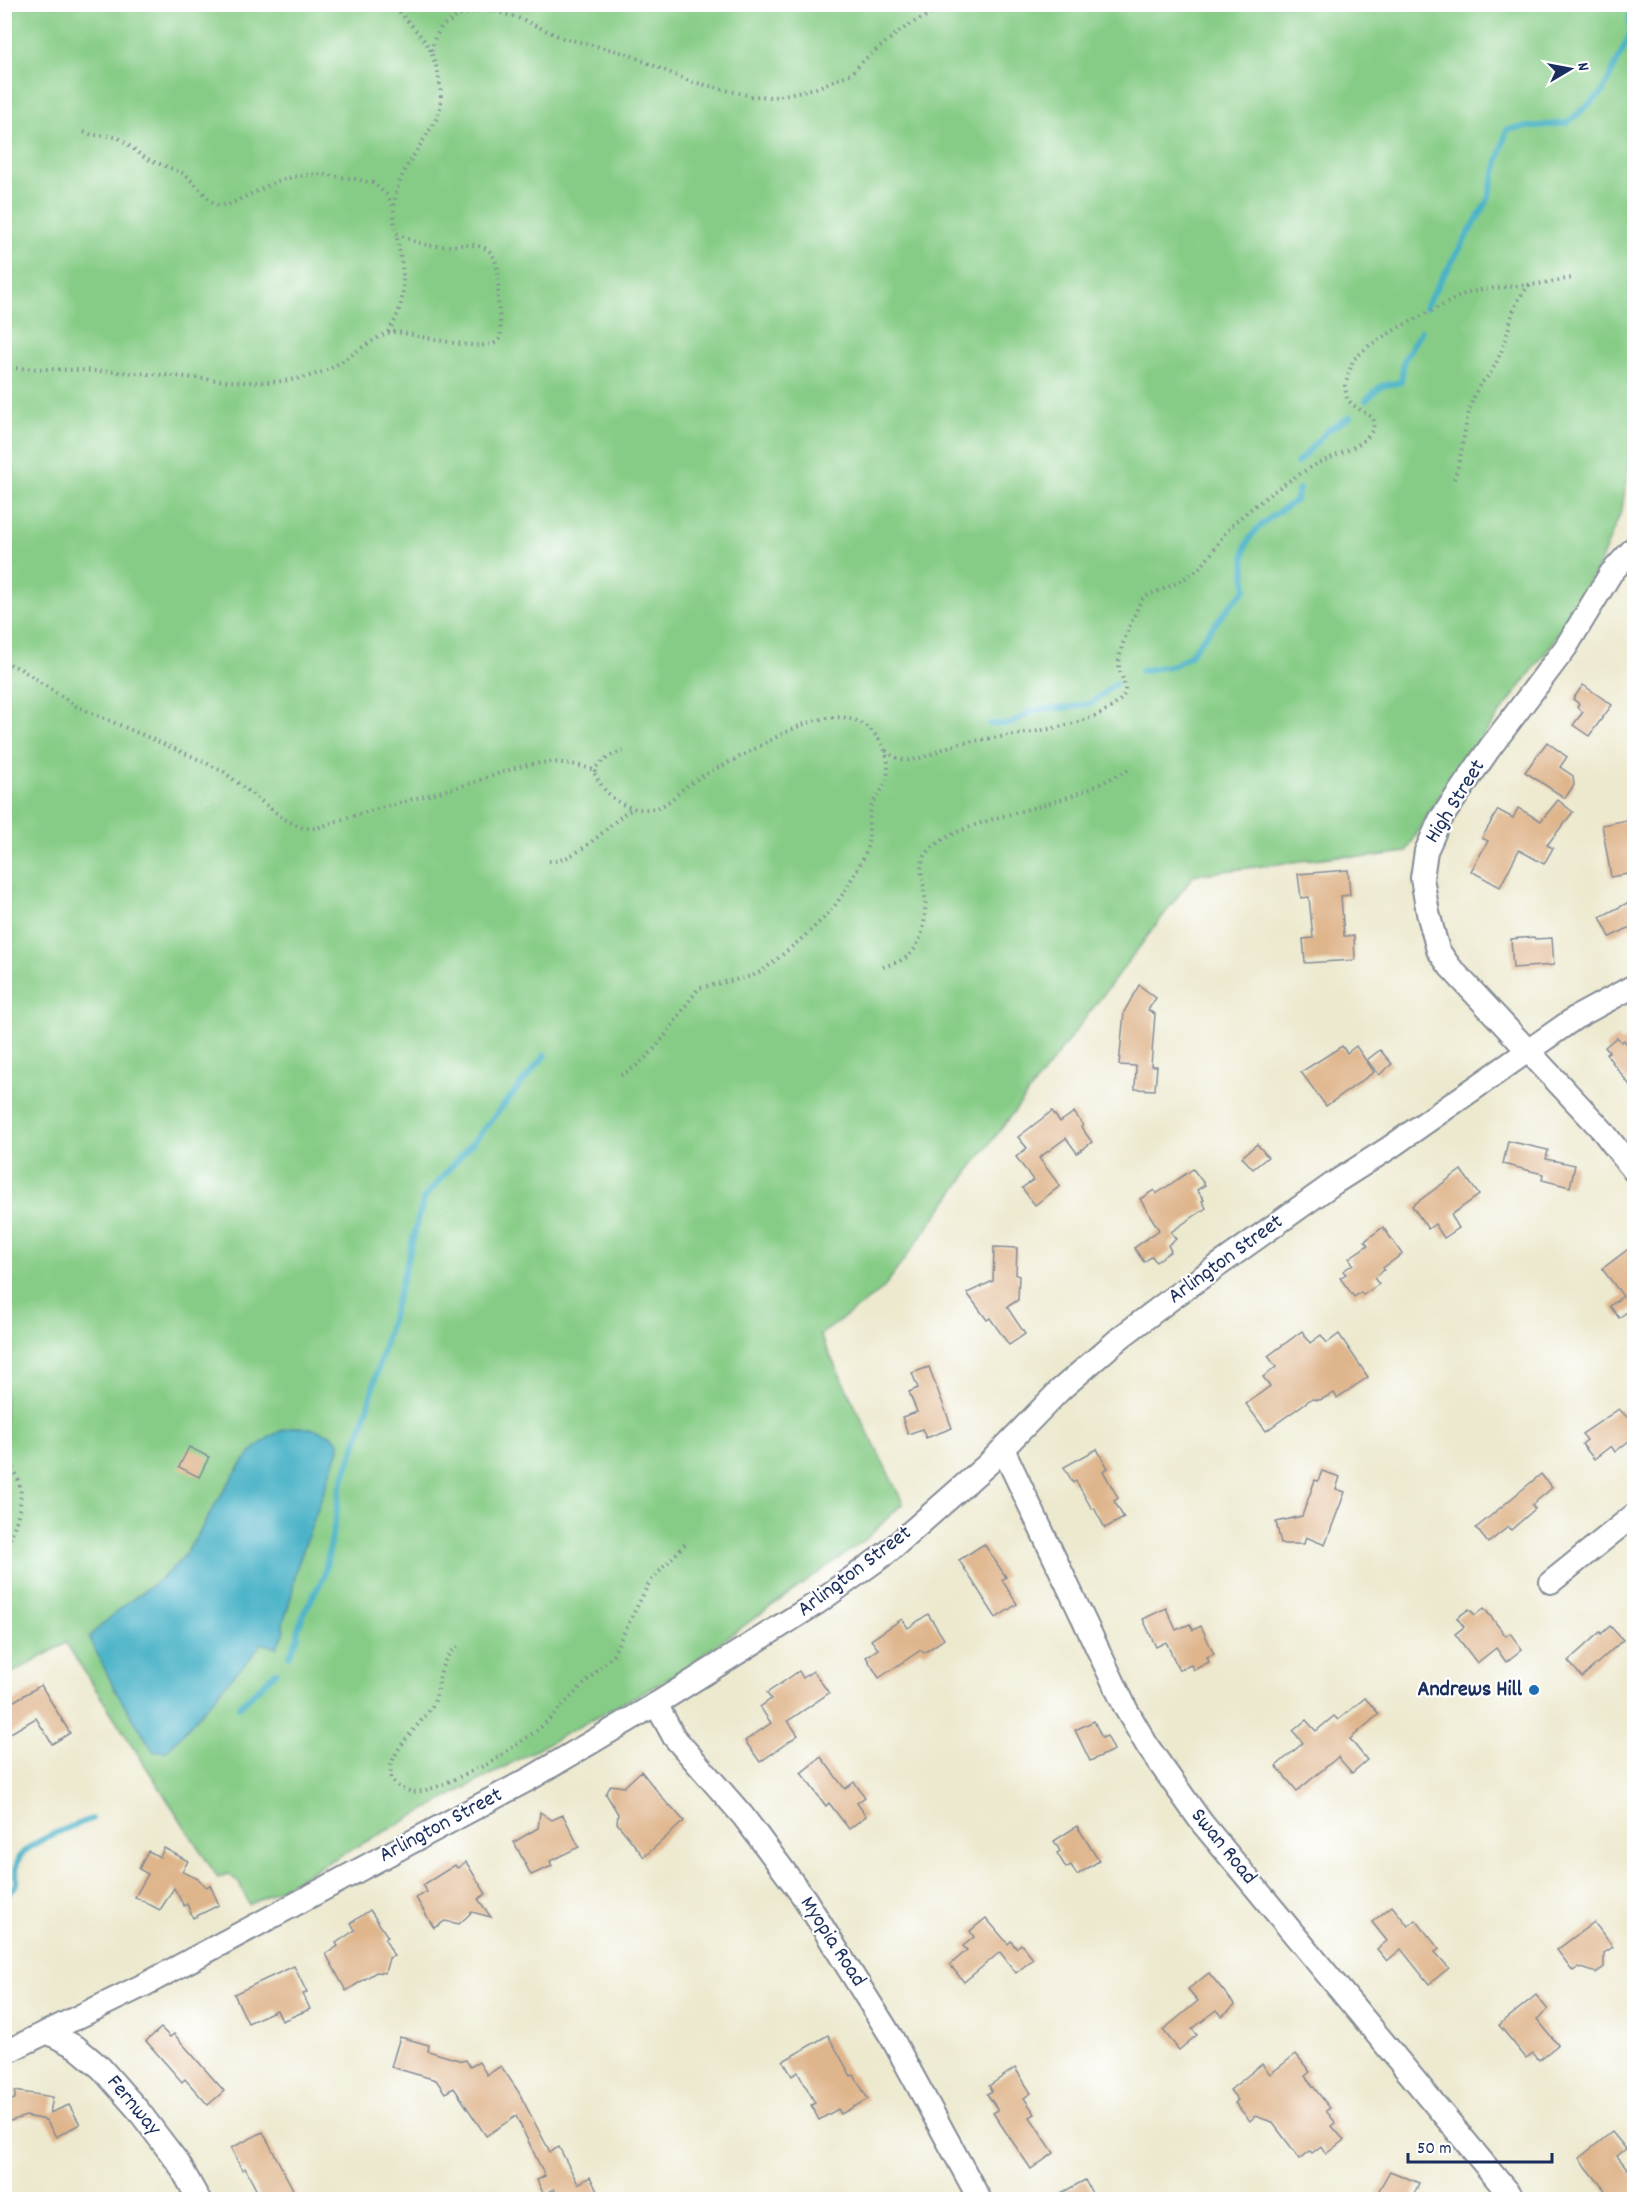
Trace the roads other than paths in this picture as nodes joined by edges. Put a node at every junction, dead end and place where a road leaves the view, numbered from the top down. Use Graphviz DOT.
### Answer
graph roads {
  1 [pos="1635,548"];
  2 [pos="1635,986"];
  3 [pos="1529,1050"];
  4 [pos="1635,1171"];
  5 [pos="1002,1449"];
  6 [pos="1635,1515"];
  7 [pos="1551,1582"];
  8 [pos="656,1704"];
  9 [pos="47,2032"];
  10 [pos="4,2054"];
  11 [pos="199,2199"];
  12 [pos="980,2199"];
  13 [pos="1514,2199"];
  1 -- 3 [label="street, High Street"];
  2 -- 3 [label="street, Arlington Street"];
  3 -- 4 [label="street, High Street"];
  3 -- 5 [label="street, Arlington Street"];
  5 -- 8 [label="street, Arlington Street"];
  5 -- 13 [label="street, Swan Road"];
  6 -- 7 [label="street"];
  8 -- 9 [label="street, Arlington Street"];
  8 -- 12 [label="street, Myopia Road"];
  9 -- 10 [label="street, Arlington Street"];
  9 -- 11 [label="street, Fernway"];
}
